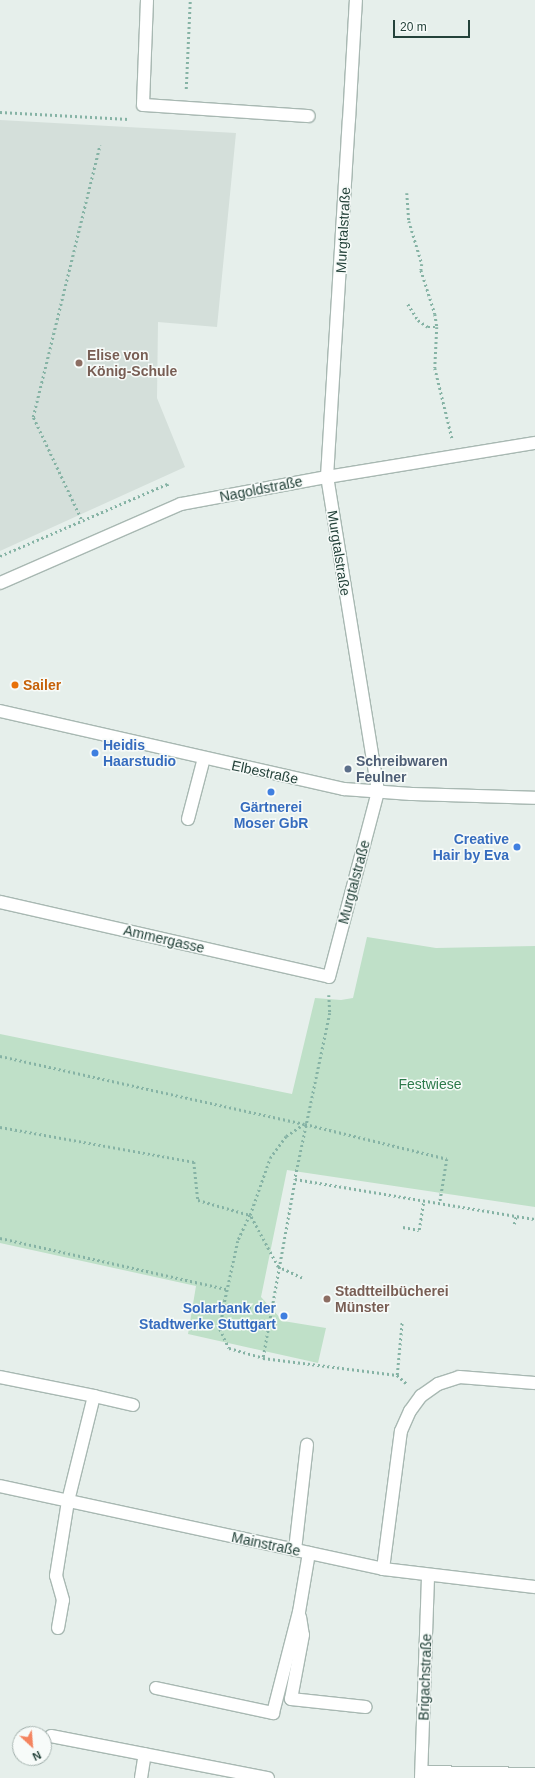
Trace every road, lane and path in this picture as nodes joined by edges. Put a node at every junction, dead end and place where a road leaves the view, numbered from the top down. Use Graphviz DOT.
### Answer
graph roads {
  1 [pos="147,0"];
  2 [pos="190,0"];
  3 [pos="356,0"];
  4 [pos="186,108"];
  5 [pos="309,116"];
  6 [pos="100,145"];
  7 [pos="407,193"];
  8 [pos="408,304"];
  9 [pos="437,327"];
  10 [pos="535,443"];
  11 [pos="457,456"];
  12 [pos="327,477"];
  13 [pos="181,504"];
  14 [pos="81,519"];
  15 [pos="0,556"];
  16 [pos="0,583"];
  17 [pos="0,711"];
  18 [pos="204,758"];
  19 [pos="378,791"];
  20 [pos="535,798"];
  21 [pos="188,819"];
  22 [pos="0,902"];
  23 [pos="328,977"];
  24 [pos="330,1013"];
  25 [pos="0,1056"];
  26 [pos="305,1124"];
  27 [pos="0,1128"];
  28 [pos="295,1179"];
  29 [pos="424,1200"];
  30 [pos="440,1202"];
  31 [pos="250,1215"];
  32 [pos="516,1216"];
  33 [pos="535,1219"];
  34 [pos="514,1224"];
  35 [pos="403,1227"];
  36 [pos="0,1238"];
  37 [pos="278,1267"];
  38 [pos="302,1278"];
  39 [pos="227,1289"];
  40 [pos="224,1305"];
  41 [pos="271,1308"];
  42 [pos="402,1321"];
  43 [pos="263,1358"];
  44 [pos="397,1375"];
  45 [pos="0,1377"];
  46 [pos="535,1383"];
  47 [pos="94,1396"];
  48 [pos="421,1396"];
  49 [pos="133,1406"];
  50 [pos="307,1445"];
  51 [pos="0,1486"];
  52 [pos="68,1501"];
  53 [pos="295,1550"];
  54 [pos="309,1553"];
  55 [pos="383,1569"];
  56 [pos="428,1576"];
  57 [pos="535,1587"];
  58 [pos="299,1612"];
  59 [pos="58,1628"];
  60 [pos="156,1688"];
  61 [pos="366,1707"];
  62 [pos="52,1736"];
  63 [pos="145,1754"];
  64 [pos="535,1774"];
  65 [pos="422,1775"];
  66 [pos="141,1778"];
  67 [pos="268,1778"];
  1 -- 4 [label="street"];
  2 -- 4 [label="path"];
  3 -- 12 [label="street, Murgtalstraße"];
  4 -- 5 [label="street"];
  6 -- 14 [label="path"];
  7 -- 9 [label="path"];
  8 -- 9 [label="path"];
  9 -- 11 [label="path"];
  10 -- 11 [label="street, Nagoldstraße"];
  11 -- 12 [label="street, Nagoldstraße"];
  12 -- 13 [label="street, Nagoldstraße"];
  12 -- 19 [label="street, Murgtalstraße"];
  13 -- 14 [label="path"];
  13 -- 16 [label="street, Nagoldstraße"];
  14 -- 15 [label="path"];
  17 -- 18 [label="street, Elbestraße"];
  18 -- 19 [label="street, Elbestraße"];
  18 -- 21 [label="street"];
  19 -- 20 [label="street, Elbestraße"];
  19 -- 23 [label="street, Murgtalstraße"];
  22 -- 23 [label="street, Ammergasse"];
  24 -- 26 [label="path"];
  25 -- 26 [label="path"];
  26 -- 28 [label="path"];
  26 -- 30 [label="path"];
  26 -- 31 [label="path"];
  27 -- 31 [label="path"];
  28 -- 29 [label="path"];
  28 -- 37 [label="path"];
  29 -- 30 [label="path"];
  29 -- 35 [label="path"];
  30 -- 32 [label="path"];
  31 -- 37 [label="path"];
  31 -- 39 [label="path"];
  32 -- 33 [label="path"];
  32 -- 34 [label="path"];
  36 -- 39 [label="path"];
  37 -- 38 [label="path"];
  37 -- 41 [label="path"];
  39 -- 40 [label="path"];
  40 -- 41 [label="path"];
  40 -- 43 [label="path"];
  41 -- 43 [label="path"];
  42 -- 44 [label="path"];
  43 -- 44 [label="path"];
  44 -- 48 [label="path"];
  45 -- 47 [label="street"];
  46 -- 48 [label="street"];
  47 -- 49 [label="street"];
  47 -- 52 [label="street"];
  48 -- 55 [label="street"];
  50 -- 53 [label="street"];
  51 -- 52 [label="street, Mainstraße"];
  52 -- 53 [label="street, Mainstraße"];
  52 -- 59 [label="street"];
  53 -- 54 [label="street, Mainstraße"];
  54 -- 55 [label="street, Mainstraße"];
  54 -- 58 [label="street"];
  55 -- 56 [label="street, Mainstraße"];
  56 -- 57 [label="street, Mainstraße"];
  56 -- 65 [label="street, Brigachstraße"];
  58 -- 60 [label="street"];
  58 -- 61 [label="street"];
  62 -- 63 [label="street"];
  63 -- 66 [label="street"];
  63 -- 67 [label="street"];
  64 -- 65 [label="street"];
}
